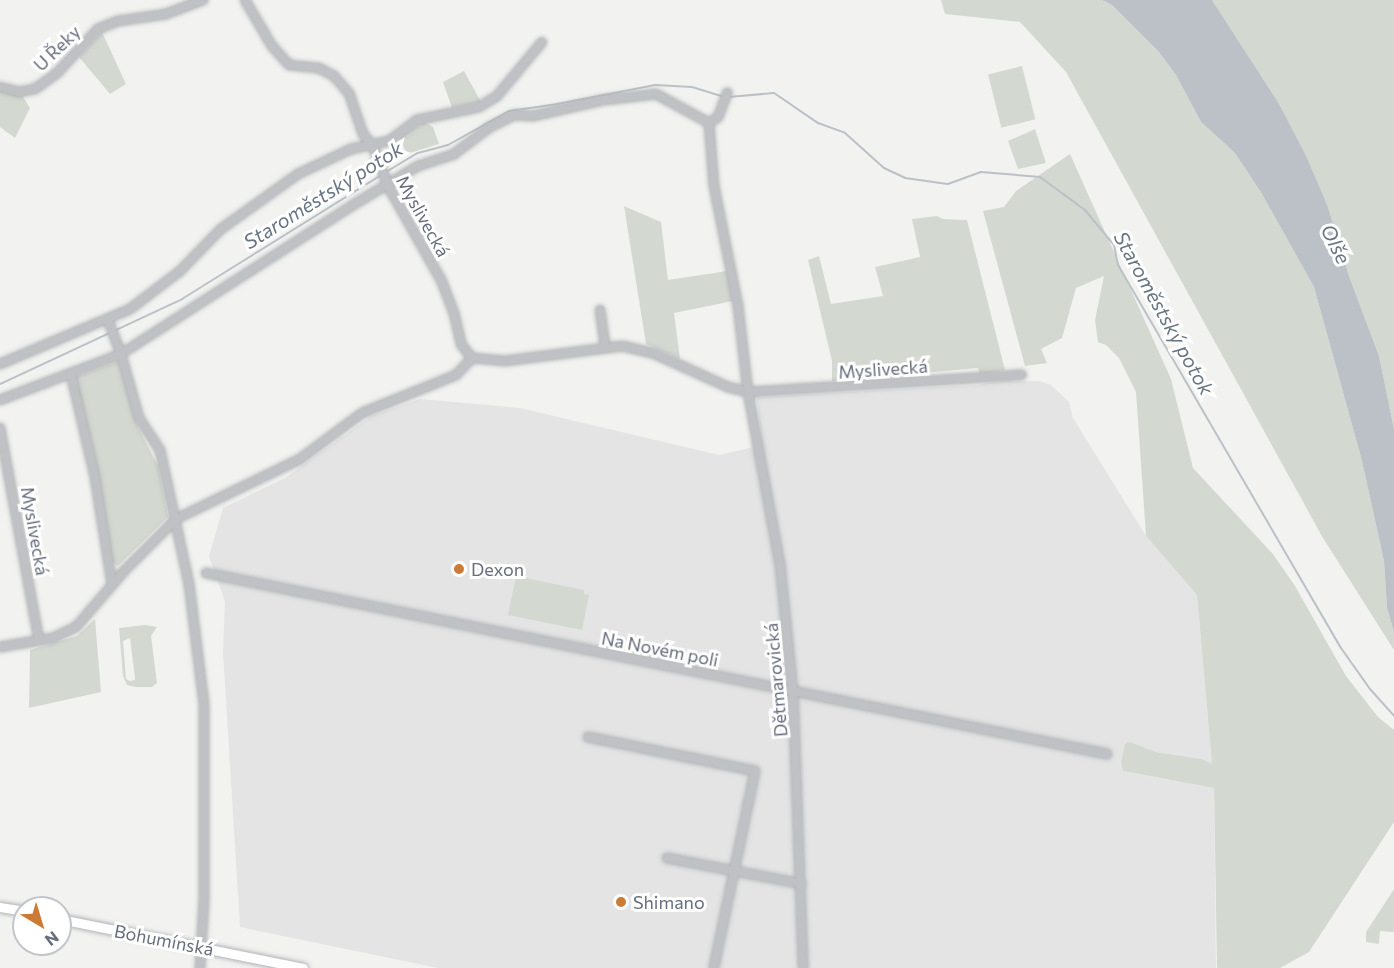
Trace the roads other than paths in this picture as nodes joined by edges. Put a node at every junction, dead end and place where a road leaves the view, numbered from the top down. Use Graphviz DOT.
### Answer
graph roads {
  1 [pos="203,0"];
  2 [pos="244,0"];
  3 [pos="542,42"];
  4 [pos="0,87"];
  5 [pos="726,98"];
  6 [pos="709,123"];
  7 [pos="373,146"];
  8 [pos="385,179"];
  9 [pos="600,310"];
  10 [pos="111,327"];
  11 [pos="605,347"];
  12 [pos="121,354"];
  13 [pos="472,358"];
  14 [pos="0,364"];
  15 [pos="71,375"];
  16 [pos="1021,375"];
  17 [pos="748,392"];
  18 [pos="0,400"];
  19 [pos="0,428"];
  20 [pos="176,519"];
  21 [pos="206,573"];
  22 [pos="112,584"];
  23 [pos="39,640"];
  24 [pos="0,647"];
  25 [pos="793,691"];
  26 [pos="588,737"];
  27 [pos="1107,754"];
  28 [pos="667,858"];
  29 [pos="734,871"];
  30 [pos="802,884"];
  31 [pos="72,921"];
  32 [pos="201,948"];
  33 [pos="200,968"];
  34 [pos="303,968"];
  35 [pos="714,968"];
  36 [pos="803,968"];
  1 -- 4 [label="street, U Řeky"];
  2 -- 7 [label="street, Myslivecká"];
  3 -- 7 [label="street"];
  5 -- 6 [label="street"];
  6 -- 8 [label="street"];
  6 -- 17 [label="street"];
  7 -- 8 [label="street, Myslivecká"];
  7 -- 10 [label="street"];
  8 -- 12 [label="street"];
  8 -- 13 [label="street, Myslivecká"];
  9 -- 11 [label="street"];
  10 -- 12 [label="street"];
  10 -- 14 [label="street"];
  11 -- 13 [label="street, Myslivecká"];
  11 -- 17 [label="street, Myslivecká"];
  12 -- 15 [label="street"];
  12 -- 20 [label="street"];
  13 -- 20 [label="street"];
  15 -- 18 [label="street"];
  15 -- 22 [label="street"];
  16 -- 17 [label="street, Myslivecká"];
  17 -- 25 [label="street, Dětmarovická"];
  19 -- 23 [label="street, Myslivecká"];
  20 -- 22 [label="street"];
  20 -- 32 [label="street"];
  21 -- 25 [label="street, Na Novém poli"];
  22 -- 23 [label="street"];
  23 -- 24 [label="street"];
  25 -- 27 [label="street, Na Novém poli"];
  25 -- 30 [label="street, Dětmarovická"];
  26 -- 29 [label="street"];
  28 -- 29 [label="street"];
  29 -- 30 [label="street"];
  29 -- 35 [label="street"];
  30 -- 36 [label="street, Dětmarovická"];
  31 -- 32 [label="main road, Bohumínská"];
  32 -- 33 [label="street"];
  32 -- 34 [label="main road, Bohumínská"];
}
